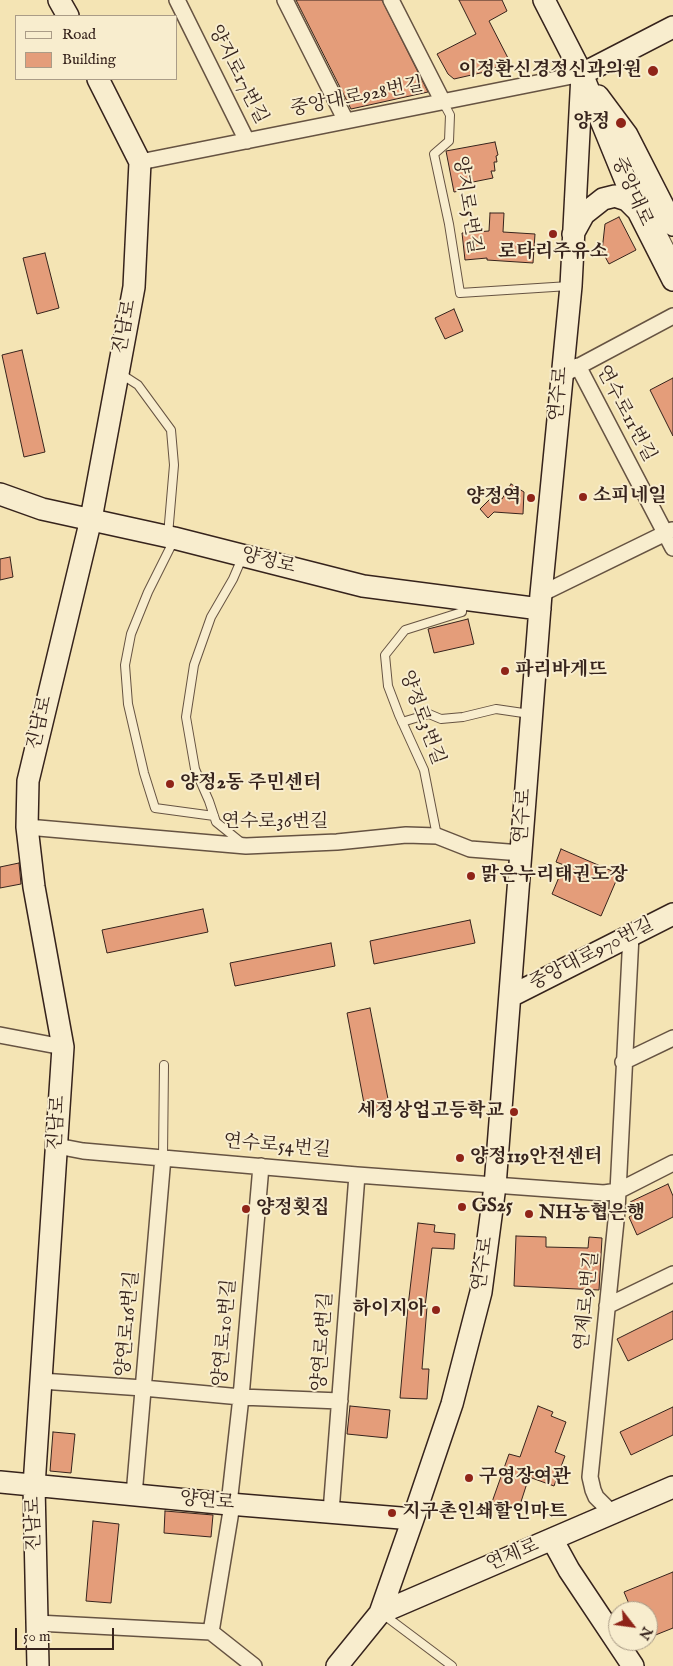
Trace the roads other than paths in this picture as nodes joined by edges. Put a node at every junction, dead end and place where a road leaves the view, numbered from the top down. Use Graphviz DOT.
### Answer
graph roads {
  1 [pos="60,0"];
  2 [pos="177,0"];
  3 [pos="285,0"];
  4 [pos="392,0"];
  5 [pos="544,0"];
  6 [pos="68,15"];
  7 [pos="673,27"];
  8 [pos="582,74"];
  9 [pos="99,80"];
  10 [pos="443,102"];
  11 [pos="346,121"];
  12 [pos="247,140"];
  13 [pos="140,162"];
  14 [pos="629,168"];
  15 [pos="634,177"];
  16 [pos="638,211"];
  17 [pos="673,225"];
  18 [pos="573,234"];
  19 [pos="673,254"];
  20 [pos="673,280"];
  21 [pos="571,286"];
  22 [pos="673,316"];
  23 [pos="570,370"];
  24 [pos="118,371"];
  25 [pos="0,494"];
  26 [pos="91,519"];
  27 [pos="669,531"];
  28 [pos="171,538"];
  29 [pos="673,548"];
  30 [pos="243,556"];
  31 [pos="463,599"];
  32 [pos="541,602"];
  33 [pos="532,714"];
  34 [pos="402,722"];
  35 [pos="214,816"];
  36 [pos="27,827"];
  37 [pos="437,836"];
  38 [pos="246,846"];
  39 [pos="521,853"];
  40 [pos="673,914"];
  41 [pos="631,935"];
  42 [pos="511,996"];
  43 [pos="0,1035"];
  44 [pos="673,1038"];
  45 [pos="63,1047"];
  46 [pos="624,1062"];
  47 [pos="164,1065"];
  48 [pos="56,1146"];
  49 [pos="163,1157"];
  50 [pos="673,1164"];
  51 [pos="261,1166"];
  52 [pos="357,1174"];
  53 [pos="495,1186"];
  54 [pos="618,1191"];
  55 [pos="673,1274"];
  56 [pos="608,1306"];
  57 [pos="41,1381"];
  58 [pos="143,1388"];
  59 [pos="241,1397"];
  60 [pos="340,1401"];
  61 [pos="0,1482"];
  62 [pos="34,1486"];
  63 [pos="673,1487"];
  64 [pos="134,1495"];
  65 [pos="229,1504"];
  66 [pos="331,1512"];
  67 [pos="612,1514"];
  68 [pos="414,1520"];
  69 [pos="552,1539"];
  70 [pos="380,1613"];
  71 [pos="37,1624"];
  72 [pos="211,1632"];
  73 [pos="38,1666"];
  74 [pos="254,1666"];
  75 [pos="337,1666"];
  76 [pos="452,1666"];
  77 [pos="634,1666"];
  1 -- 6 [label="street"];
  2 -- 12 [label="street, 양지로17번길"];
  3 -- 11 [label="street"];
  4 -- 10 [label="street, 양지로5번길"];
  5 -- 8 [label="street, 중앙대로"];
  7 -- 8 [label="street"];
  8 -- 10 [label="street, 중앙대로928번길"];
  8 -- 14 [label="lane"];
  8 -- 16 [label="street, 중앙대로"];
  8 -- 17 [label="street, 중앙대로"];
  8 -- 18 [label="street, 연수로"];
  9 -- 13 [label="street, 진남로"];
  10 -- 11 [label="street, 중앙대로928번길"];
  10 -- 21 [label="lane, 양지로5번길"];
  11 -- 12 [label="street, 중앙대로928번길"];
  12 -- 13 [label="street, 중앙대로928번길"];
  13 -- 24 [label="street, 진남로"];
  15 -- 19 [label="lane"];
  16 -- 18 [label="street"];
  16 -- 20 [label="street, 중앙대로"];
  18 -- 21 [label="street, 연수로"];
  21 -- 23 [label="street, 연수로"];
  22 -- 23 [label="street"];
  23 -- 27 [label="street, 연수로11번길"];
  23 -- 32 [label="street, 연수로"];
  24 -- 26 [label="street, 진남로"];
  24 -- 28 [label="lane"];
  25 -- 26 [label="street, 양정로"];
  26 -- 28 [label="street, 양정로"];
  26 -- 36 [label="street, 진남로"];
  27 -- 29 [label="street, 연수로11번길"];
  27 -- 32 [label="street"];
  28 -- 30 [label="street, 양정로"];
  28 -- 35 [label="lane"];
  30 -- 31 [label="street, 양정로"];
  30 -- 35 [label="lane"];
  31 -- 32 [label="street, 양정로"];
  31 -- 34 [label="lane, 양정로3번길"];
  32 -- 33 [label="street, 연수로"];
  33 -- 34 [label="lane"];
  33 -- 39 [label="street, 연수로"];
  34 -- 37 [label="lane, 양정로3번길"];
  35 -- 38 [label="lane"];
  36 -- 38 [label="street, 연수로36번길"];
  36 -- 45 [label="street, 진남로"];
  37 -- 38 [label="street, 연수로36번길"];
  37 -- 39 [label="street, 연수로36번길"];
  39 -- 42 [label="street, 연수로"];
  40 -- 41 [label="street, 중앙대로970번길"];
  41 -- 42 [label="street, 중앙대로970번길"];
  41 -- 46 [label="street, 연제로9번길"];
  42 -- 53 [label="street, 연수로"];
  43 -- 45 [label="street"];
  44 -- 46 [label="street"];
  45 -- 48 [label="street, 진남로"];
  46 -- 54 [label="street, 연제로9번길"];
  47 -- 49 [label="lane"];
  48 -- 49 [label="street, 연수로54번길"];
  48 -- 57 [label="street, 진남로"];
  49 -- 51 [label="street, 연수로54번길"];
  49 -- 58 [label="street, 양연로16번길"];
  50 -- 54 [label="street"];
  51 -- 52 [label="street, 연수로54번길"];
  51 -- 59 [label="street, 양연로10번길"];
  52 -- 53 [label="street, 연수로54번길"];
  52 -- 60 [label="street, 양연로6번길"];
  53 -- 54 [label="street, 연수로54번길"];
  53 -- 68 [label="street, 연수로"];
  54 -- 56 [label="street, 연제로9번길"];
  55 -- 56 [label="street"];
  56 -- 67 [label="street, 연제로9번길"];
  57 -- 58 [label="street"];
  57 -- 62 [label="street, 진남로"];
  58 -- 59 [label="street"];
  58 -- 64 [label="street, 양연로16번길"];
  59 -- 60 [label="street"];
  59 -- 65 [label="street, 양연로10번길"];
  60 -- 66 [label="street, 양연로6번길"];
  61 -- 62 [label="street, 양연로"];
  62 -- 64 [label="street, 양연로"];
  62 -- 71 [label="street, 진남로"];
  63 -- 67 [label="street, 연제로"];
  64 -- 65 [label="street, 양연로"];
  65 -- 66 [label="street, 양연로"];
  65 -- 72 [label="street, 양연로10번길"];
  66 -- 68 [label="street, 양연로"];
  67 -- 69 [label="street, 연제로"];
  68 -- 70 [label="street, 연수로"];
  69 -- 70 [label="street, 연제로"];
  69 -- 77 [label="street"];
  70 -- 75 [label="street, 연수로"];
  70 -- 76 [label="lane"];
  71 -- 72 [label="street"];
  71 -- 73 [label="street, 진남로"];
  72 -- 74 [label="street"];
}
